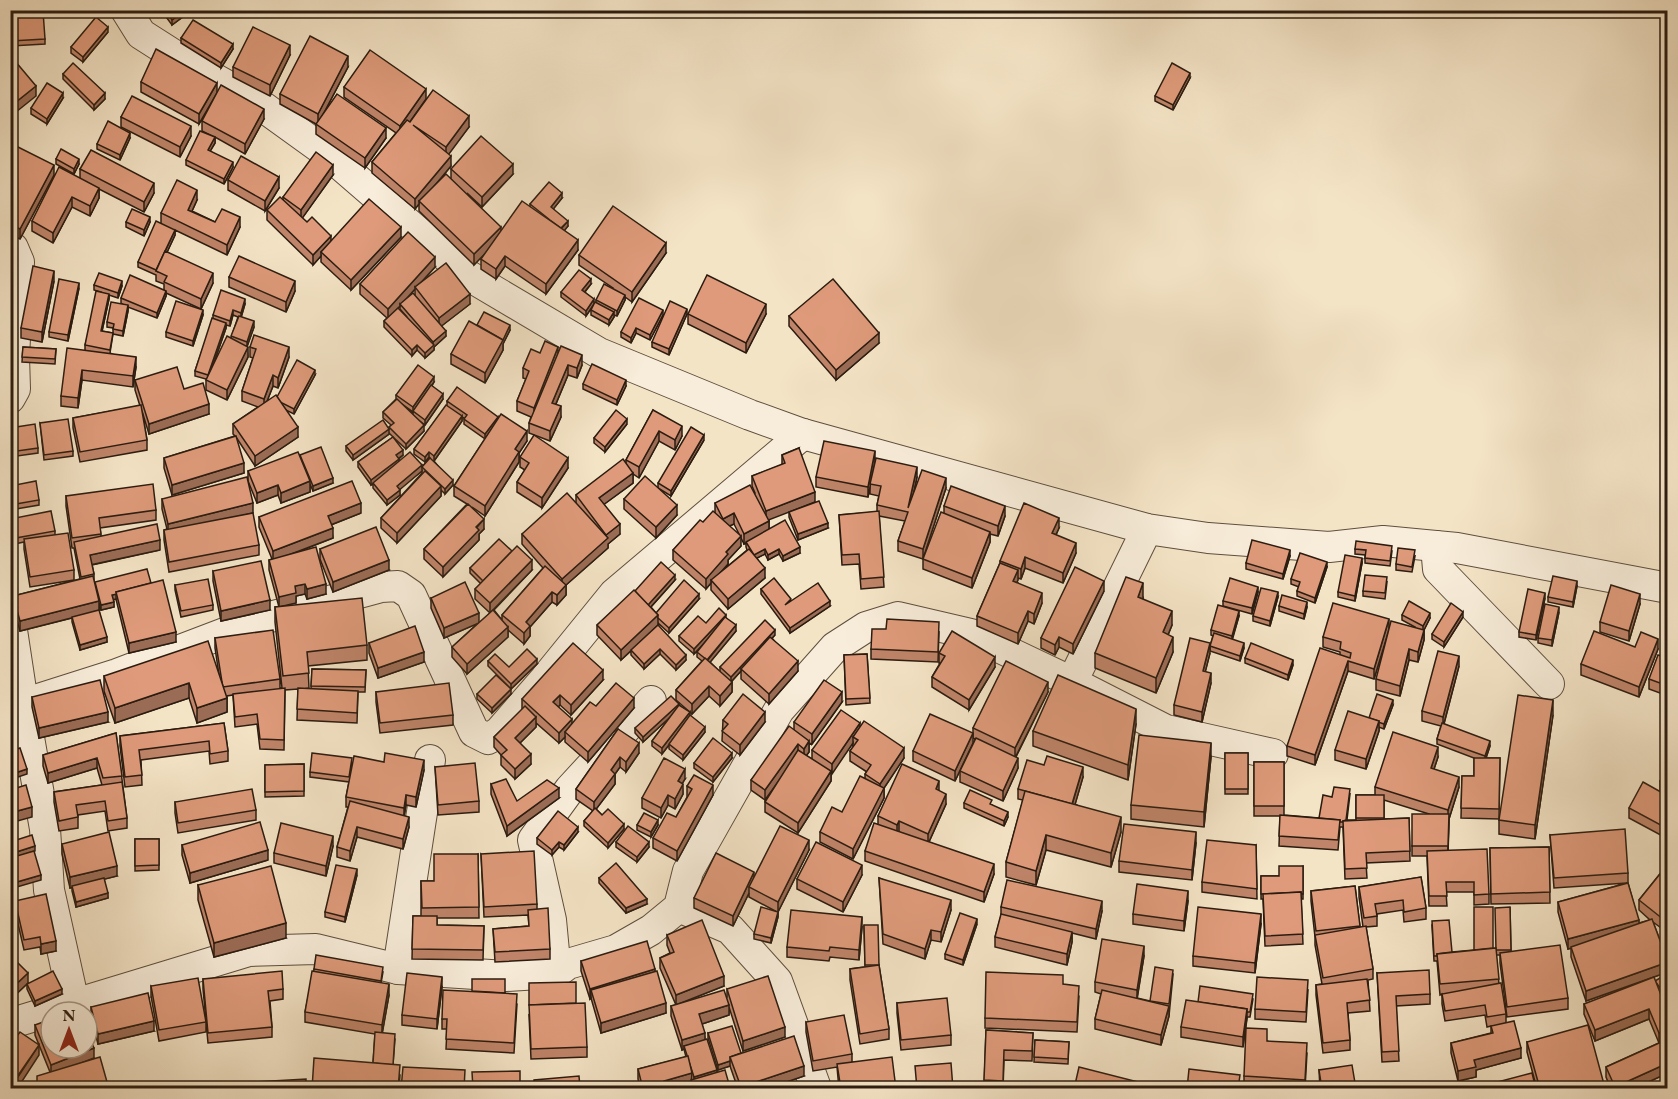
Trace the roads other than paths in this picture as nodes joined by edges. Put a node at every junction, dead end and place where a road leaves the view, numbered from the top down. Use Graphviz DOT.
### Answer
graph roads {
  1 [pos="126,10"];
  2 [pos="10,247"];
  3 [pos="10,398"];
  4 [pos="803,434"];
  5 [pos="1147,529"];
  6 [pos="1436,546"];
  7 [pos="1668,588"];
  8 [pos="10,617"];
  9 [pos="1072,682"];
  10 [pos="1549,684"];
  11 [pos="651,701"];
  12 [pos="17,705"];
  13 [pos="1273,754"];
  14 [pos="430,760"];
  15 [pos="679,907"];
  16 [pos="398,969"];
  17 [pos="556,973"];
  18 [pos="73,1000"];
  19 [pos="84,1000"];
  20 [pos="39,1014"];
  21 [pos="10,1025"];
  22 [pos="816,1089"];
  1 -- 4 [label="street"];
  2 -- 3 [label="street"];
  4 -- 5 [label="street"];
  4 -- 12 [label="street"];
  5 -- 6 [label="street"];
  5 -- 9 [label="street"];
  6 -- 7 [label="street"];
  6 -- 10 [label="street"];
  8 -- 12 [label="street"];
  9 -- 13 [label="street"];
  9 -- 15 [label="street"];
  11 -- 17 [label="street"];
  12 -- 18 [label="street"];
  14 -- 16 [label="street"];
  15 -- 17 [label="street"];
  15 -- 22 [label="street"];
  16 -- 17 [label="street"];
  16 -- 19 [label="street"];
  20 -- 21 [label="street"];
}
